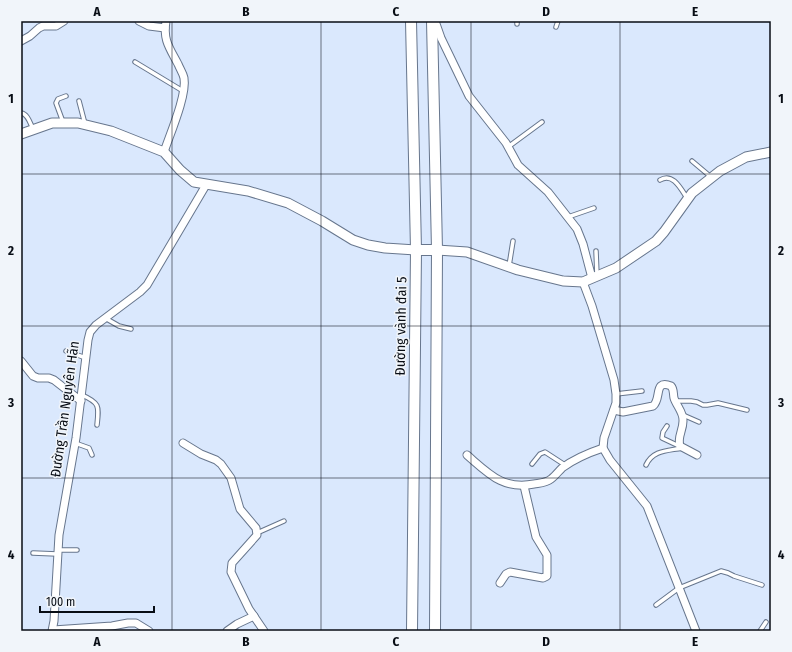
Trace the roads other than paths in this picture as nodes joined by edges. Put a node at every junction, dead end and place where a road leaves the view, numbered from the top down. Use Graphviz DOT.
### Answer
graph roads {
  1 [pos="64,21"];
  2 [pos="139,21"];
  3 [pos="411,21"];
  4 [pos="434,21"];
  5 [pos="558,21"];
  6 [pos="166,25"];
  7 [pos="556,27"];
  8 [pos="21,41"];
  9 [pos="136,62"];
  10 [pos="184,92"];
  11 [pos="66,96"];
  12 [pos="79,101"];
  13 [pos="21,113"];
  14 [pos="542,122"];
  15 [pos="64,123"];
  16 [pos="86,125"];
  17 [pos="32,129"];
  18 [pos="21,134"];
  19 [pos="508,147"];
  20 [pos="164,152"];
  21 [pos="771,152"];
  22 [pos="692,161"];
  23 [pos="711,178"];
  24 [pos="660,180"];
  25 [pos="206,185"];
  26 [pos="688,199"];
  27 [pos="594,208"];
  28 [pos="568,217"];
  29 [pos="513,241"];
  30 [pos="416,250"];
  31 [pos="437,250"];
  32 [pos="596,251"];
  33 [pos="509,267"];
  34 [pos="595,277"];
  35 [pos="583,282"];
  36 [pos="105,318"];
  37 [pos="130,328"];
  38 [pos="66,351"];
  39 [pos="86,358"];
  40 [pos="21,361"];
  41 [pos="642,391"];
  42 [pos="616,394"];
  43 [pos="81,398"];
  44 [pos="676,402"];
  45 [pos="614,410"];
  46 [pos="747,410"];
  47 [pos="682,415"];
  48 [pos="699,422"];
  49 [pos="97,425"];
  50 [pos="667,426"];
  51 [pos="75,443"];
  52 [pos="183,443"];
  53 [pos="682,447"];
  54 [pos="603,448"];
  55 [pos="92,455"];
  56 [pos="467,455"];
  57 [pos="697,456"];
  58 [pos="532,464"];
  59 [pos="646,465"];
  60 [pos="566,466"];
  61 [pos="524,486"];
  62 [pos="284,521"];
  63 [pos="258,533"];
  64 [pos="77,550"];
  65 [pos="57,552"];
  66 [pos="33,553"];
  67 [pos="500,583"];
  68 [pos="762,585"];
  69 [pos="679,588"];
  70 [pos="656,605"];
  71 [pos="254,616"];
  72 [pos="766,622"];
  73 [pos="52,630"];
  74 [pos="149,631"];
  75 [pos="226,631"];
  76 [pos="264,631"];
  77 [pos="412,631"];
  78 [pos="435,631"];
  79 [pos="696,631"];
  80 [pos="760,631"];
  1 -- 8 [label="street"];
  2 -- 6 [label="street"];
  3 -- 30 [label="main road, Đường vành đai 5"];
  4 -- 19 [label="street"];
  4 -- 31 [label="main road"];
  5 -- 7 [label="lane"];
  6 -- 10 [label="street"];
  9 -- 10 [label="lane"];
  10 -- 20 [label="street"];
  11 -- 15 [label="lane"];
  12 -- 16 [label="lane"];
  13 -- 17 [label="lane"];
  14 -- 19 [label="lane"];
  15 -- 16 [label="street"];
  15 -- 17 [label="street"];
  16 -- 20 [label="street"];
  17 -- 18 [label="street"];
  19 -- 28 [label="street"];
  20 -- 25 [label="street"];
  21 -- 23 [label="street"];
  22 -- 23 [label="lane"];
  23 -- 26 [label="street"];
  24 -- 26 [label="lane"];
  25 -- 30 [label="street"];
  25 -- 36 [label="street, Đường Trần Nguyên Hãn"];
  26 -- 34 [label="street"];
  27 -- 28 [label="lane"];
  28 -- 34 [label="street"];
  29 -- 33 [label="lane"];
  30 -- 31 [label="main road"];
  30 -- 77 [label="main road, Đường vành đai 5"];
  31 -- 33 [label="street"];
  31 -- 78 [label="main road"];
  32 -- 34 [label="lane"];
  33 -- 35 [label="street"];
  34 -- 35 [label="street"];
  35 -- 42 [label="street"];
  36 -- 37 [label="lane"];
  36 -- 39 [label="street, Đường Trần Nguyên Hãn"];
  38 -- 39 [label="lane"];
  39 -- 43 [label="street, Đường Trần Nguyên Hãn"];
  40 -- 43 [label="street"];
  41 -- 42 [label="lane"];
  42 -- 45 [label="street"];
  43 -- 49 [label="lane"];
  43 -- 51 [label="street, Đường Trần Nguyên Hãn"];
  44 -- 45 [label="street"];
  44 -- 46 [label="lane"];
  44 -- 47 [label="street"];
  45 -- 54 [label="street"];
  47 -- 48 [label="lane"];
  47 -- 53 [label="street"];
  50 -- 53 [label="lane"];
  51 -- 55 [label="lane"];
  51 -- 65 [label="street, Đường Trần Nguyên Hãn"];
  52 -- 63 [label="street"];
  53 -- 57 [label="street"];
  53 -- 59 [label="lane"];
  54 -- 60 [label="street"];
  54 -- 69 [label="street"];
  56 -- 61 [label="street"];
  58 -- 60 [label="lane"];
  60 -- 61 [label="street"];
  61 -- 67 [label="street"];
  62 -- 63 [label="lane"];
  63 -- 71 [label="street"];
  64 -- 65 [label="lane"];
  65 -- 66 [label="lane"];
  65 -- 73 [label="street, Đường Trần Nguyên Hãn"];
  68 -- 69 [label="lane"];
  69 -- 70 [label="lane"];
  69 -- 79 [label="street"];
  71 -- 75 [label="street"];
  71 -- 76 [label="street"];
  72 -- 80 [label="lane"];
  73 -- 74 [label="street"];
}
